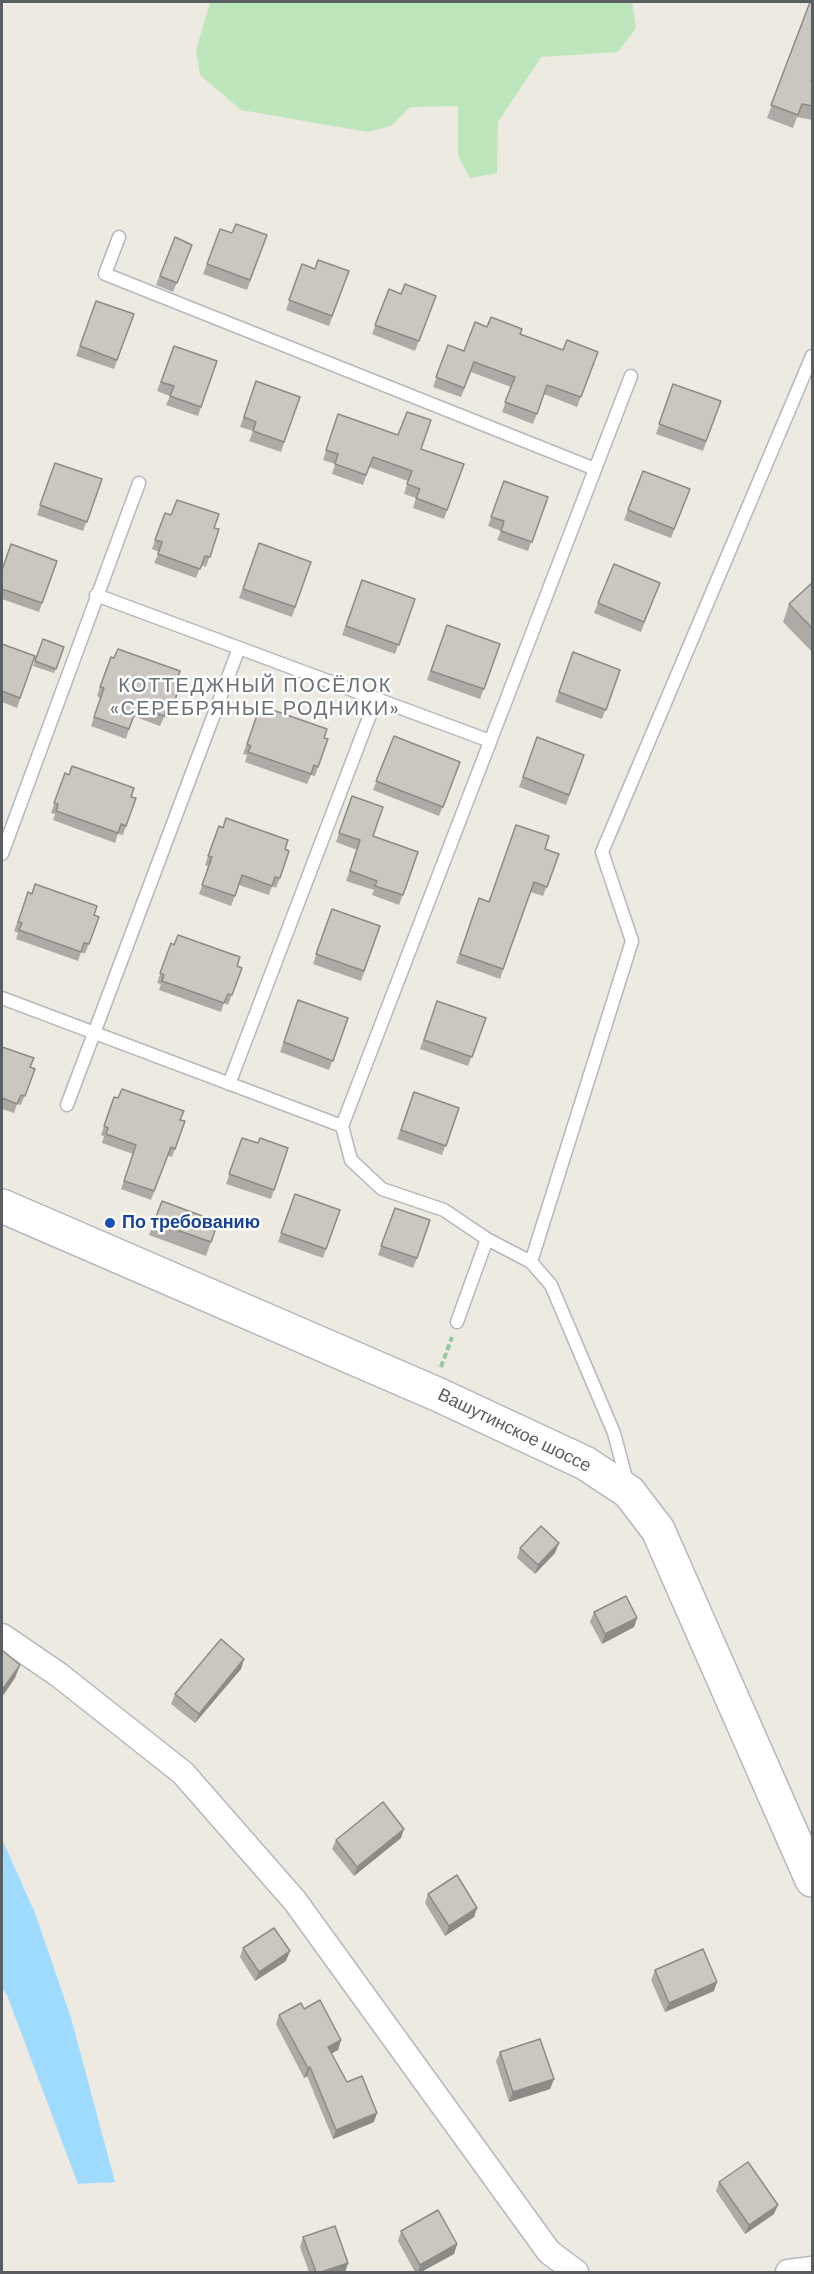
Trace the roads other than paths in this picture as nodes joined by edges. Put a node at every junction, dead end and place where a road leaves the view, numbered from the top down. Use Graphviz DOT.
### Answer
graph roads {
  1 [pos="119,237"];
  2 [pos="813,356"];
  3 [pos="631,376"];
  4 [pos="595,469"];
  5 [pos="139,483"];
  6 [pos="96,596"];
  7 [pos="239,648"];
  8 [pos="376,699"];
  9 [pos="490,741"];
  10 [pos="2,854"];
  11 [pos="2,998"];
  12 [pos="94,1033"];
  13 [pos="229,1084"];
  14 [pos="67,1105"];
  15 [pos="342,1126"];
  16 [pos="2,1206"];
  17 [pos="487,1239"];
  18 [pos="531,1262"];
  19 [pos="457,1322"];
  20 [pos="629,1492"];
  21 [pos="2,1636"];
  22 [pos="813,1880"];
  23 [pos="813,2270"];
  24 [pos="576,2272"];
  25 [pos="788,2272"];
  1 -- 4 [label="lane"];
  2 -- 18 [label="lane"];
  3 -- 4 [label="lane"];
  4 -- 9 [label="lane"];
  5 -- 6 [label="lane"];
  6 -- 7 [label="lane"];
  6 -- 10 [label="lane"];
  7 -- 8 [label="lane"];
  7 -- 12 [label="lane"];
  8 -- 9 [label="lane"];
  8 -- 13 [label="lane"];
  9 -- 15 [label="lane"];
  11 -- 12 [label="lane"];
  12 -- 13 [label="lane"];
  12 -- 14 [label="lane"];
  13 -- 15 [label="lane"];
  15 -- 17 [label="lane"];
  16 -- 20 [label="street, Вашутинское шоссе"];
  17 -- 18 [label="lane"];
  17 -- 19 [label="lane"];
  18 -- 20 [label="lane"];
  20 -- 22 [label="street, Вашутинское шоссе"];
  21 -- 24 [label="street"];
  23 -- 25 [label="street"];
}
